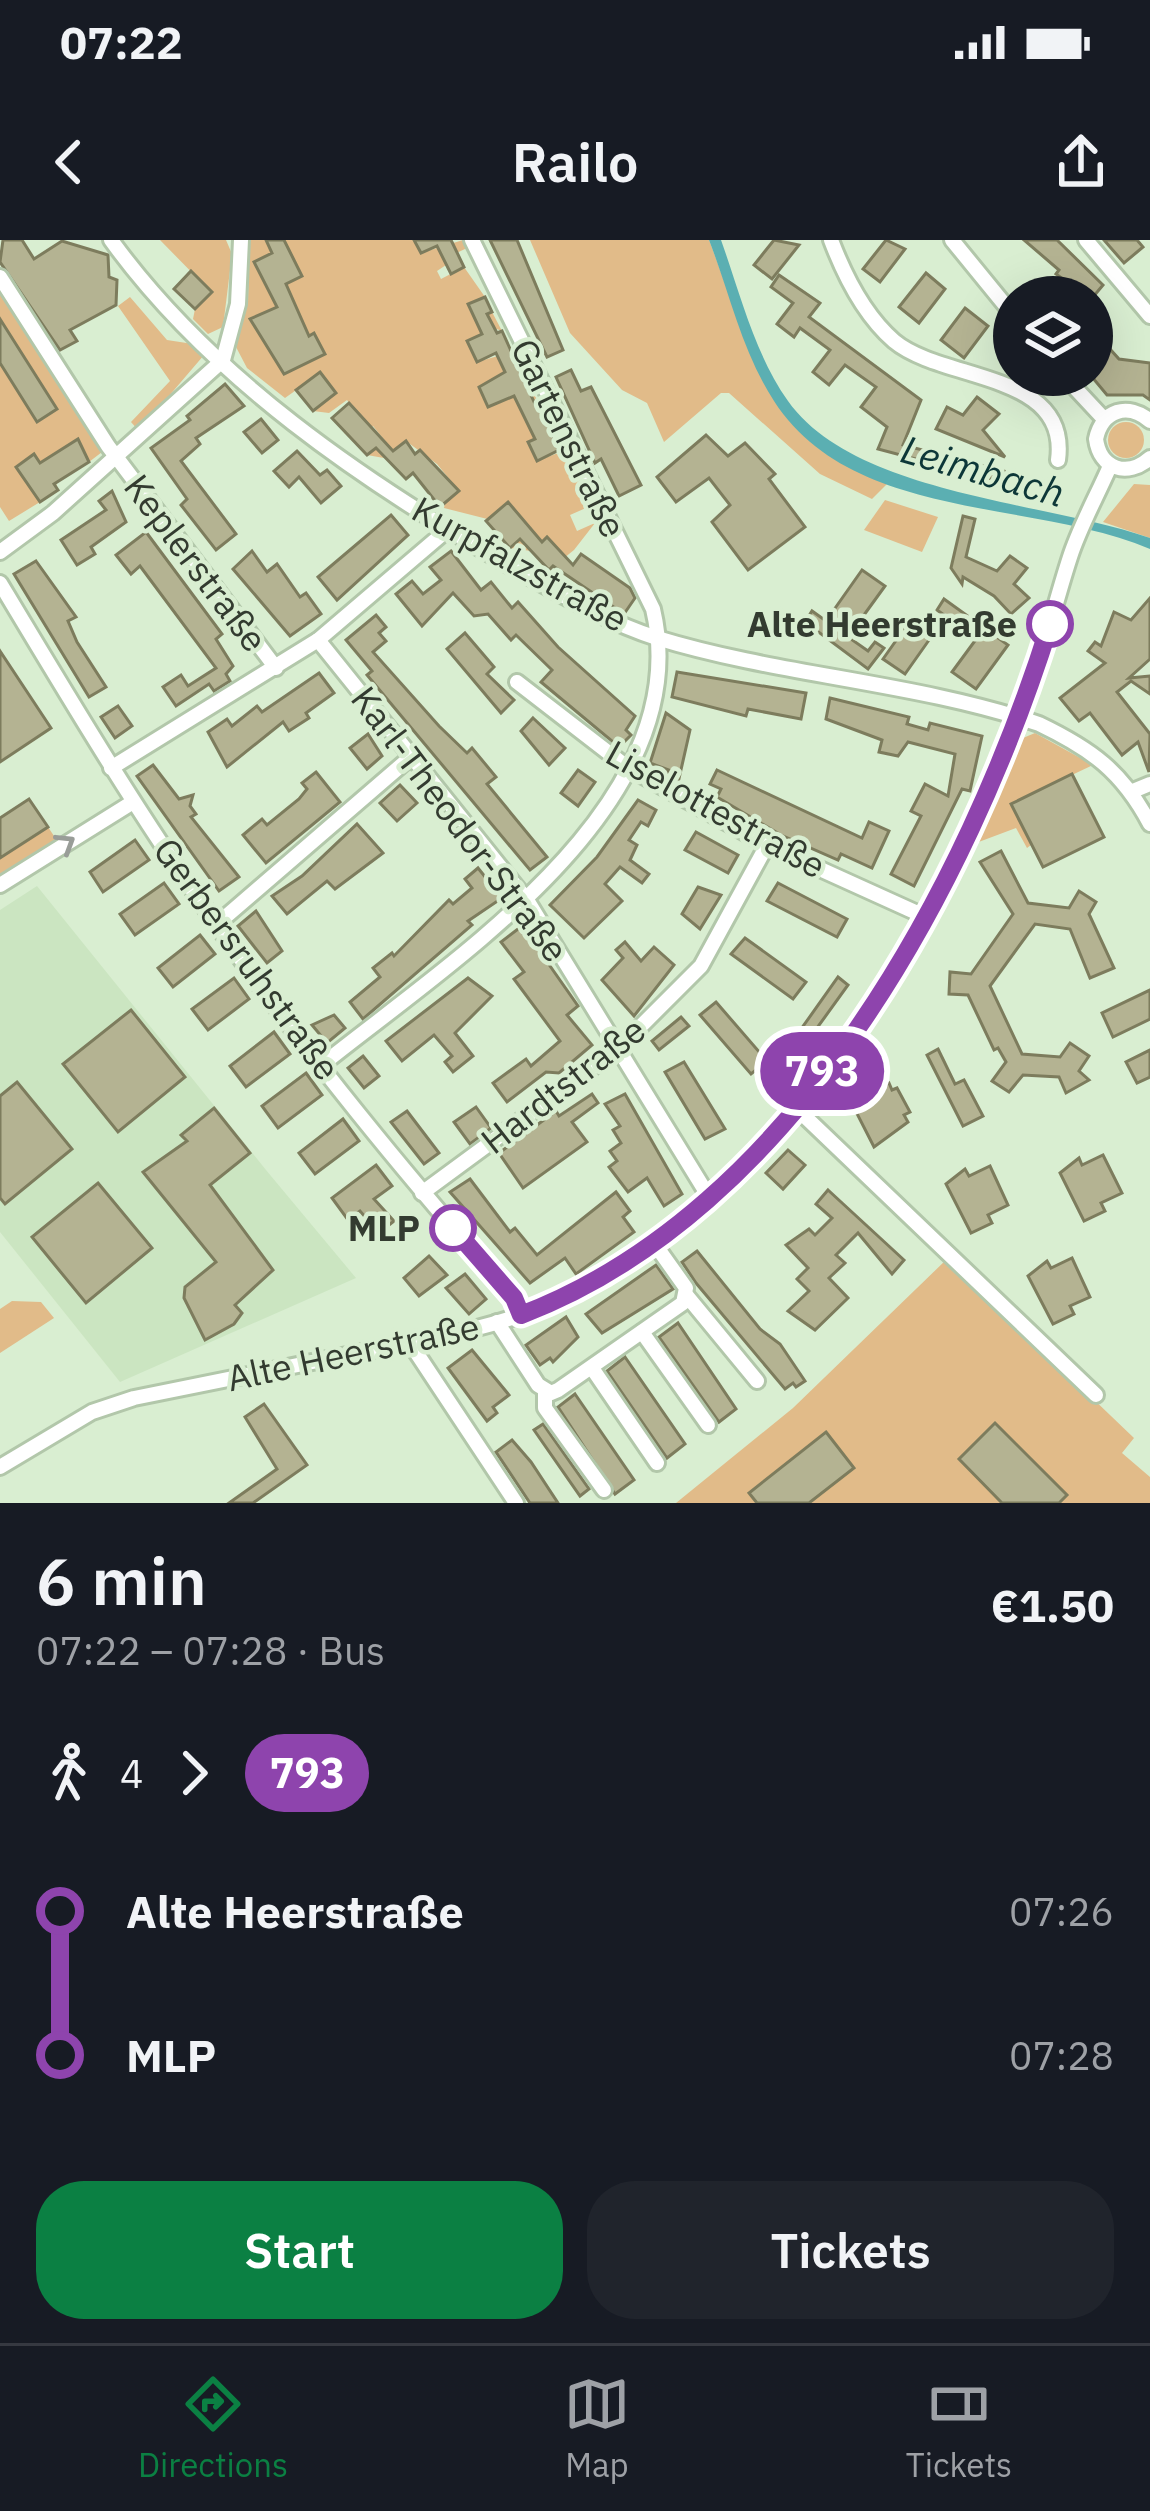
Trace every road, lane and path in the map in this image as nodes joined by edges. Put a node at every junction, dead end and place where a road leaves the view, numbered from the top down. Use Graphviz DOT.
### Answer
graph roads {
  1 [pos="111,240"];
  2 [pos="241,240"];
  3 [pos="472,240"];
  4 [pos="831,240"];
  5 [pos="952,240"];
  6 [pos="1086,240"];
  7 [pos="0,277"];
  8 [pos="993,290"];
  9 [pos="1150,316"];
  10 [pos="224,361"];
  11 [pos="1083,396"];
  12 [pos="1104,419"];
  13 [pos="1150,421"];
  14 [pos="116,458"];
  15 [pos="1150,458"];
  16 [pos="1058,460"];
  17 [pos="1110,466"];
  18 [pos="448,530"];
  19 [pos="0,552"];
  20 [pos="0,583"];
  21 [pos="660,639"];
  22 [pos="318,640"];
  23 [pos="276,668"];
  24 [pos="517,682"];
  25 [pos="1019,718"];
  26 [pos="412,756"];
  27 [pos="627,767"];
  28 [pos="111,768"];
  29 [pos="1150,784"];
  30 [pos="1133,791"];
  31 [pos="134,802"];
  32 [pos="1150,824"];
  33 [pos="767,844"];
  34 [pos="0,885"];
  35 [pos="527,900"];
  36 [pos="926,917"];
  37 [pos="216,925"];
  38 [pos="620,1048"];
  39 [pos="322,1064"];
  40 [pos="795,1107"];
  41 [pos="422,1193"];
  42 [pos="709,1198"];
  43 [pos="654,1243"];
  44 [pos="687,1296"];
  45 [pos="521,1315"];
  46 [pos="497,1322"];
  47 [pos="642,1332"];
  48 [pos="410,1343"];
  49 [pos="592,1368"];
  50 [pos="757,1381"];
  51 [pos="544,1391"];
  52 [pos="1096,1395"];
  53 [pos="708,1425"];
  54 [pos="658,1462"];
  55 [pos="0,1467"];
  56 [pos="604,1490"];
  57 [pos="516,1503"];
  1 -- 10 [label="street, Kurpfalzstraße"];
  2 -- 10 [label="street"];
  3 -- 21 [label="street, Gartenstraße"];
  4 -- 16 [label="street"];
  5 -- 8 [label="street"];
  6 -- 9 [label="street"];
  7 -- 14 [label="street, Keplerstraße"];
  10 -- 14 [label="street"];
  10 -- 18 [label="street, Kurpfalzstraße"];
  11 -- 12 [label="street"];
  12 -- 13 [label="street"];
  12 -- 17 [label="street"];
  14 -- 19 [label="street"];
  14 -- 23 [label="street, Keplerstraße"];
  15 -- 17 [label="street"];
  17 -- 25 [label="street, Alte Heerstraße"];
  18 -- 21 [label="street, Kurpfalzstraße"];
  18 -- 22 [label="street"];
  20 -- 28 [label="street, Gerbersruhstraße"];
  21 -- 25 [label="street, Kurpfalzstraße"];
  21 -- 27 [label="street"];
  22 -- 23 [label="street"];
  22 -- 26 [label="street, Karl-Theodor-Straße"];
  23 -- 28 [label="street"];
  24 -- 27 [label="street, Liselottestraße"];
  25 -- 30 [label="street, Kurpfalzstraße"];
  25 -- 36 [label="street, Alte Heerstraße"];
  26 -- 35 [label="street, Karl-Theodor-Straße"];
  26 -- 37 [label="street"];
  27 -- 33 [label="street, Liselottestraße"];
  27 -- 35 [label="street"];
  28 -- 31 [label="street, Gerbersruhstraße"];
  29 -- 30 [label="street"];
  30 -- 32 [label="street, Kurpfalzstraße"];
  34 -- 31 [label="street, one-way"];
  31 -- 37 [label="street, Gerbersruhstraße"];
  33 -- 36 [label="street, Liselottestraße"];
  33 -- 38 [label="street, Hardtstraße"];
  35 -- 38 [label="street, Karl-Theodor-Straße"];
  35 -- 39 [label="street"];
  36 -- 40 [label="street, Alte Heerstraße"];
  37 -- 39 [label="street, Gerbersruhstraße"];
  38 -- 41 [label="street, Hardtstraße"];
  38 -- 42 [label="street, Karl-Theodor-Straße"];
  39 -- 41 [label="street, Gerbersruhstraße"];
  40 -- 42 [label="street, Alte Heerstraße"];
  40 -- 52 [label="street"];
  41 -- 45 [label="street, Gerbersruhstraße"];
  42 -- 43 [label="street, Alte Heerstraße"];
  43 -- 44 [label="street"];
  43 -- 45 [label="street, Alte Heerstraße"];
  44 -- 47 [label="street"];
  44 -- 50 [label="street"];
  45 -- 46 [label="street, Alte Heerstraße"];
  46 -- 48 [label="street, Alte Heerstraße"];
  46 -- 51 [label="street"];
  47 -- 49 [label="street"];
  47 -- 53 [label="street"];
  48 -- 55 [label="street, Alte Heerstraße"];
  48 -- 57 [label="street"];
  49 -- 51 [label="street"];
  49 -- 54 [label="street"];
  51 -- 56 [label="street"];
}
